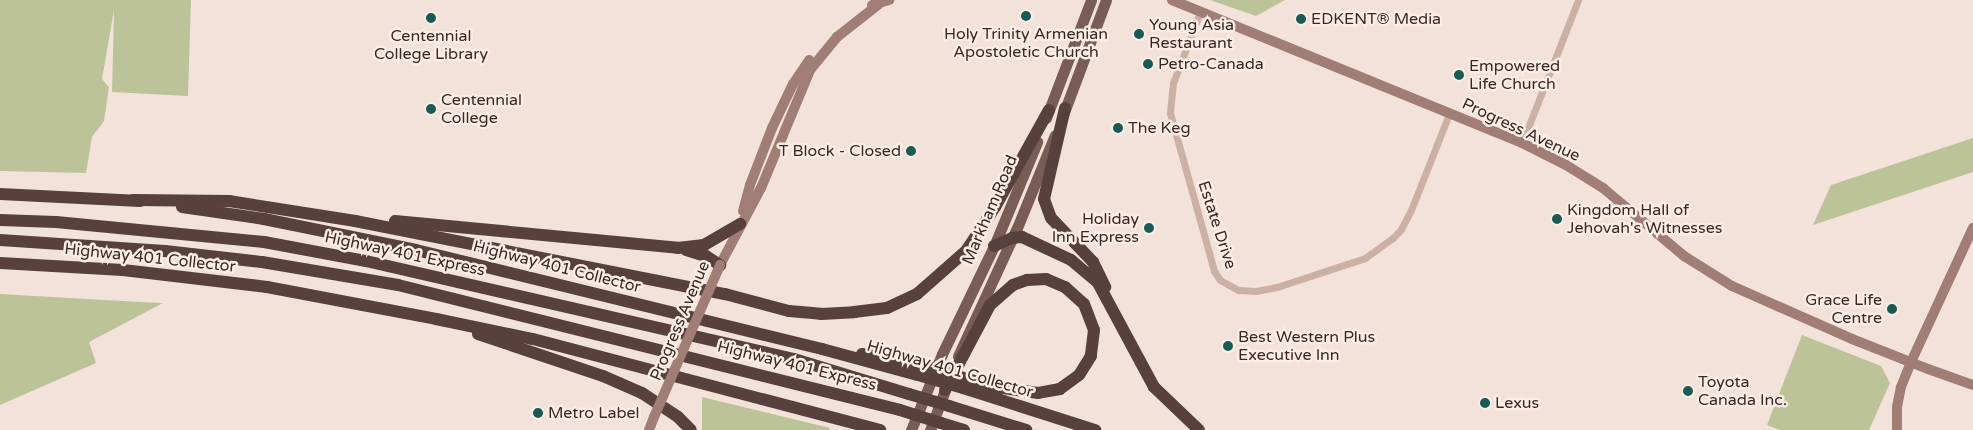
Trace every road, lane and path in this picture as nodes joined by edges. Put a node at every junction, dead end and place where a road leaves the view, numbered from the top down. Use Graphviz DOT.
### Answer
graph roads {
  1 [pos="1091,0"];
  2 [pos="1106,0"];
  3 [pos="1172,0"];
  4 [pos="1578,0"];
  5 [pos="884,2"];
  6 [pos="1200,12"];
  7 [pos="806,68"];
  8 [pos="1065,108"];
  9 [pos="1049,110"];
  10 [pos="1449,114"];
  11 [pos="772,128"];
  12 [pos="780,138"];
  13 [pos="1522,143"];
  14 [pos="0,194"];
  15 [pos="134,200"];
  16 [pos="0,220"];
  17 [pos="355,221"];
  18 [pos="740,224"];
  19 [pos="1973,228"];
  20 [pos="1012,238"];
  21 [pos="0,240"];
  22 [pos="994,246"];
  23 [pos="678,248"];
  24 [pos="0,263"];
  25 [pos="720,265"];
  26 [pos="436,318"];
  27 [pos="1120,324"];
  28 [pos="1911,362"];
  29 [pos="965,383"];
  30 [pos="1973,385"];
  31 [pos="945,390"];
  32 [pos="649,430"];
  33 [pos="691,430"];
  34 [pos="880,430"];
  35 [pos="911,430"];
  36 [pos="930,430"];
  37 [pos="964,430"];
  38 [pos="1026,430"];
  39 [pos="1095,430"];
  40 [pos="1199,430"];
  41 [pos="1897,430"];
  1 -- 9 [label="main road, Markham Road"];
  2 -- 8 [label="main road, Markham Road"];
  3 -- 6 [label="main road, Progress Avenue"];
  4 -- 13 [label="street"];
  5 -- 7 [label="main road, Progress Avenue"];
  6 -- 10 [label="main road, Progress Avenue"];
  6 -- 10 [label="street, Estate Drive"];
  7 -- 11 [label="main road, Progress Avenue"];
  7 -- 12 [label="main road, Progress Avenue"];
  8 -- 20 [label="main road, Markham Road"];
  8 -- 27 [label="highway"];
  9 -- 17 [label="highway"];
  9 -- 22 [label="main road, Markham Road"];
  10 -- 13 [label="main road, Progress Avenue"];
  11 -- 12 [label="main road"];
  11 -- 18 [label="main road, Progress Avenue"];
  12 -- 18 [label="main road, Progress Avenue"];
  13 -- 28 [label="main road, Progress Avenue"];
  14 -- 15 [label="highway, Highway 401 Collector"];
  15 -- 17 [label="highway"];
  15 -- 29 [label="highway, Highway 401 Collector, bridge"];
  16 -- 38 [label="highway, Highway 401 Express, bridge"];
  17 -- 23 [label="highway"];
  18 -- 23 [label="highway"];
  18 -- 25 [label="main road, Progress Avenue"];
  19 -- 28 [label="main road"];
  20 -- 22 [label="highway"];
  20 -- 27 [label="highway"];
  20 -- 31 [label="main road, Markham Road"];
  21 -- 37 [label="highway, Highway 401 Express, bridge"];
  22 -- 35 [label="main road, Markham Road"];
  23 -- 25 [label="highway"];
  24 -- 26 [label="highway, Highway 401 Collector"];
  25 -- 32 [label="main road, Progress Avenue, bridge"];
  26 -- 33 [label="highway"];
  26 -- 34 [label="highway, Highway 401 Collector"];
  27 -- 40 [label="highway"];
  28 -- 30 [label="main road, Progress Avenue"];
  28 -- 41 [label="main road"];
  29 -- 31 [label="highway"];
  29 -- 39 [label="highway, Highway 401 Collector"];
  31 -- 36 [label="main road, Markham Road"];
}
